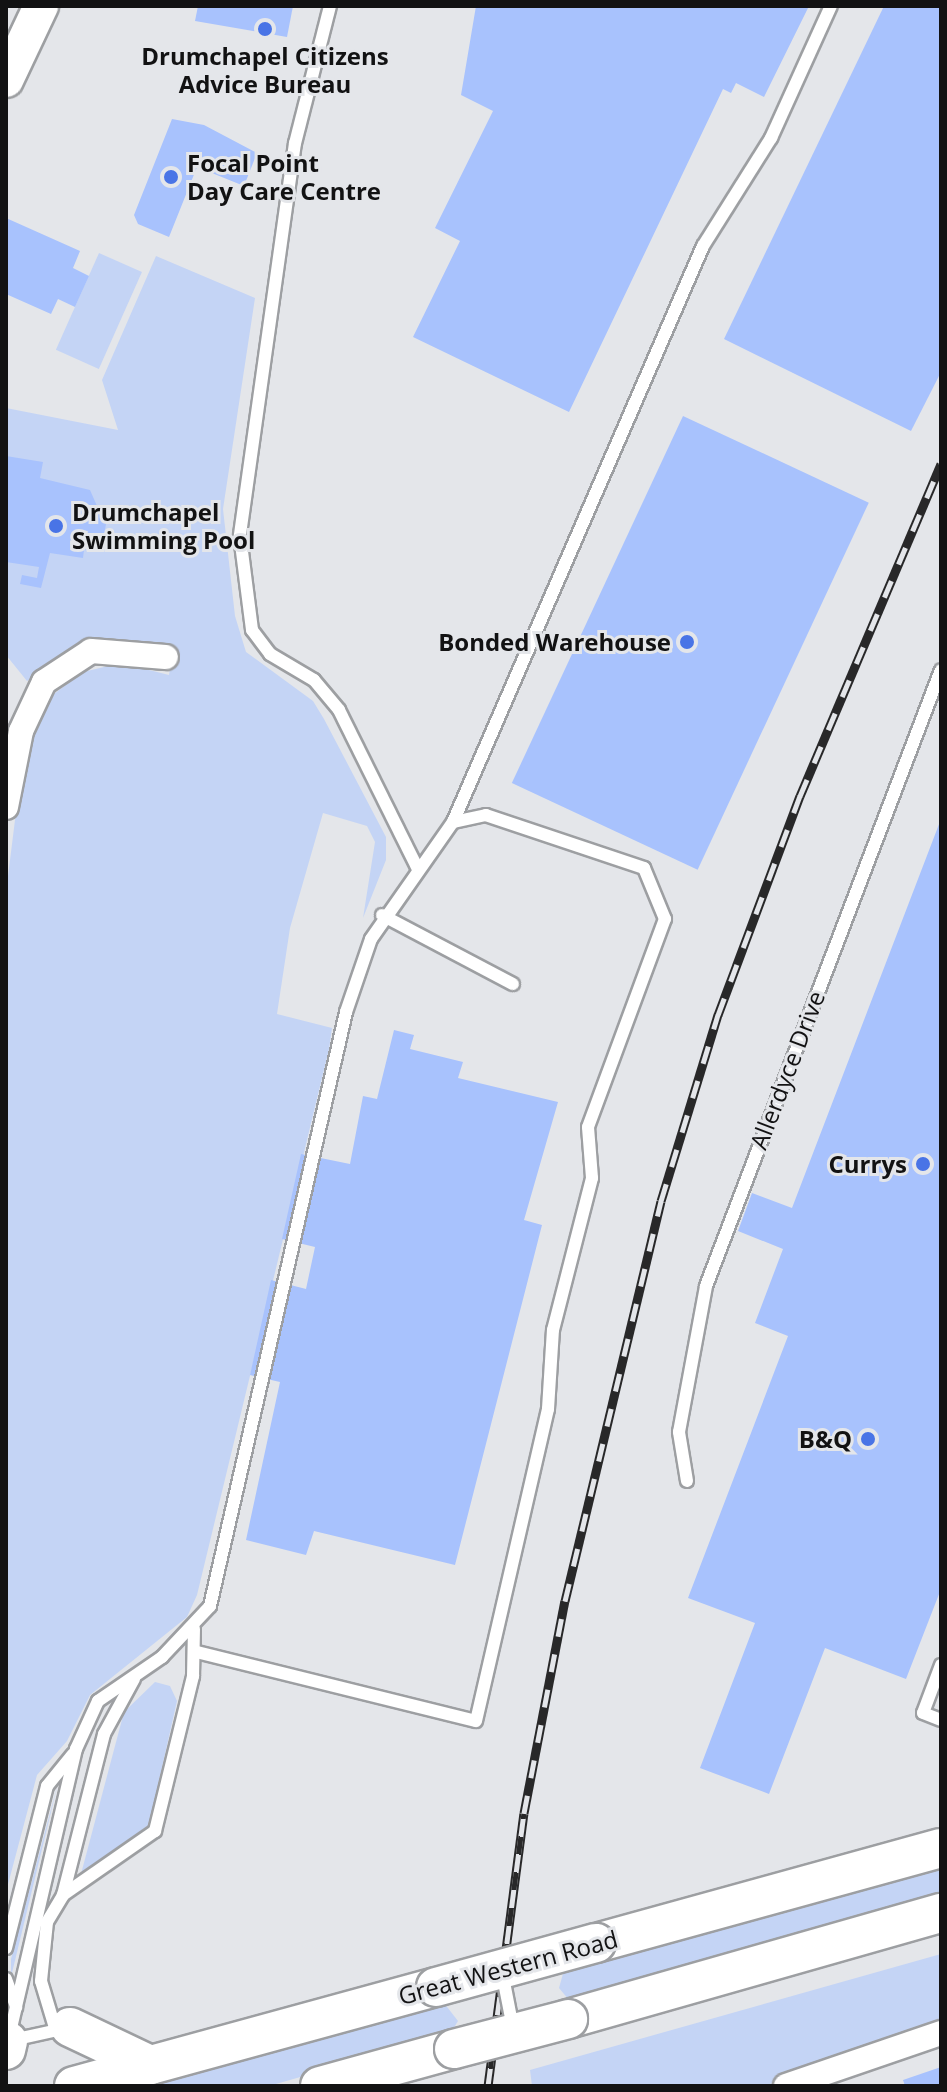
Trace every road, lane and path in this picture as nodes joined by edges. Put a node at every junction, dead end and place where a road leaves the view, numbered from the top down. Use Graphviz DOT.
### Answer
graph roads {
  1 [pos="41,6"];
  2 [pos="330,6"];
  3 [pos="831,6"];
  4 [pos="6,80"];
  5 [pos="166,657"];
  6 [pos="941,670"];
  7 [pos="6,807"];
  8 [pos="453,822"];
  9 [pos="418,869"];
  10 [pos="382,915"];
  11 [pos="513,984"];
  12 [pos="687,1481"];
  13 [pos="194,1629"];
  14 [pos="197,1652"];
  15 [pos="941,1665"];
  16 [pos="136,1676"];
  17 [pos="941,1720"];
  18 [pos="76,1749"];
  19 [pos="941,1848"];
  20 [pos="63,1895"];
  21 [pos="941,1913"];
  22 [pos="6,1948"];
  23 [pos="501,1969"];
  24 [pos="6,1979"];
  25 [pos="59,2023"];
  26 [pos="10,2033"];
  27 [pos="514,2033"];
  28 [pos="941,2033"];
  29 [pos="150,2065"];
  30 [pos="71,2086"];
  31 [pos="320,2086"];
  32 [pos="786,2086"];
  1 -- 4 [label="street"];
  2 -- 9 [label="lane"];
  3 -- 8 [label="lane"];
  5 -- 7 [label="street"];
  6 -- 12 [label="lane, Allerdyce Drive"];
  8 -- 9 [label="lane"];
  8 -- 14 [label="lane"];
  9 -- 10 [label="lane"];
  10 -- 11 [label="lane"];
  10 -- 13 [label="lane"];
  13 -- 14 [label="lane"];
  13 -- 16 [label="lane"];
  14 -- 20 [label="lane"];
  15 -- 17 [label="lane"];
  16 -- 18 [label="lane"];
  16 -- 20 [label="lane"];
  18 -- 22 [label="lane"];
  18 -- 26 [label="lane"];
  19 -- 23 [label="main road, Great Western Road, bridge"];
  20 -- 25 [label="lane"];
  21 -- 27 [label="main road, bridge"];
  23 -- 27 [label="lane, bridge"];
  23 -- 29 [label="main road, Great Western Road, bridge"];
  24 -- 26 [label="lane"];
  25 -- 26 [label="lane"];
  25 -- 29 [label="main road"];
  25 -- 30 [label="main road"];
  27 -- 31 [label="main road, bridge"];
  28 -- 32 [label="street"];
  29 -- 30 [label="main road, Great Western Road"];
}
